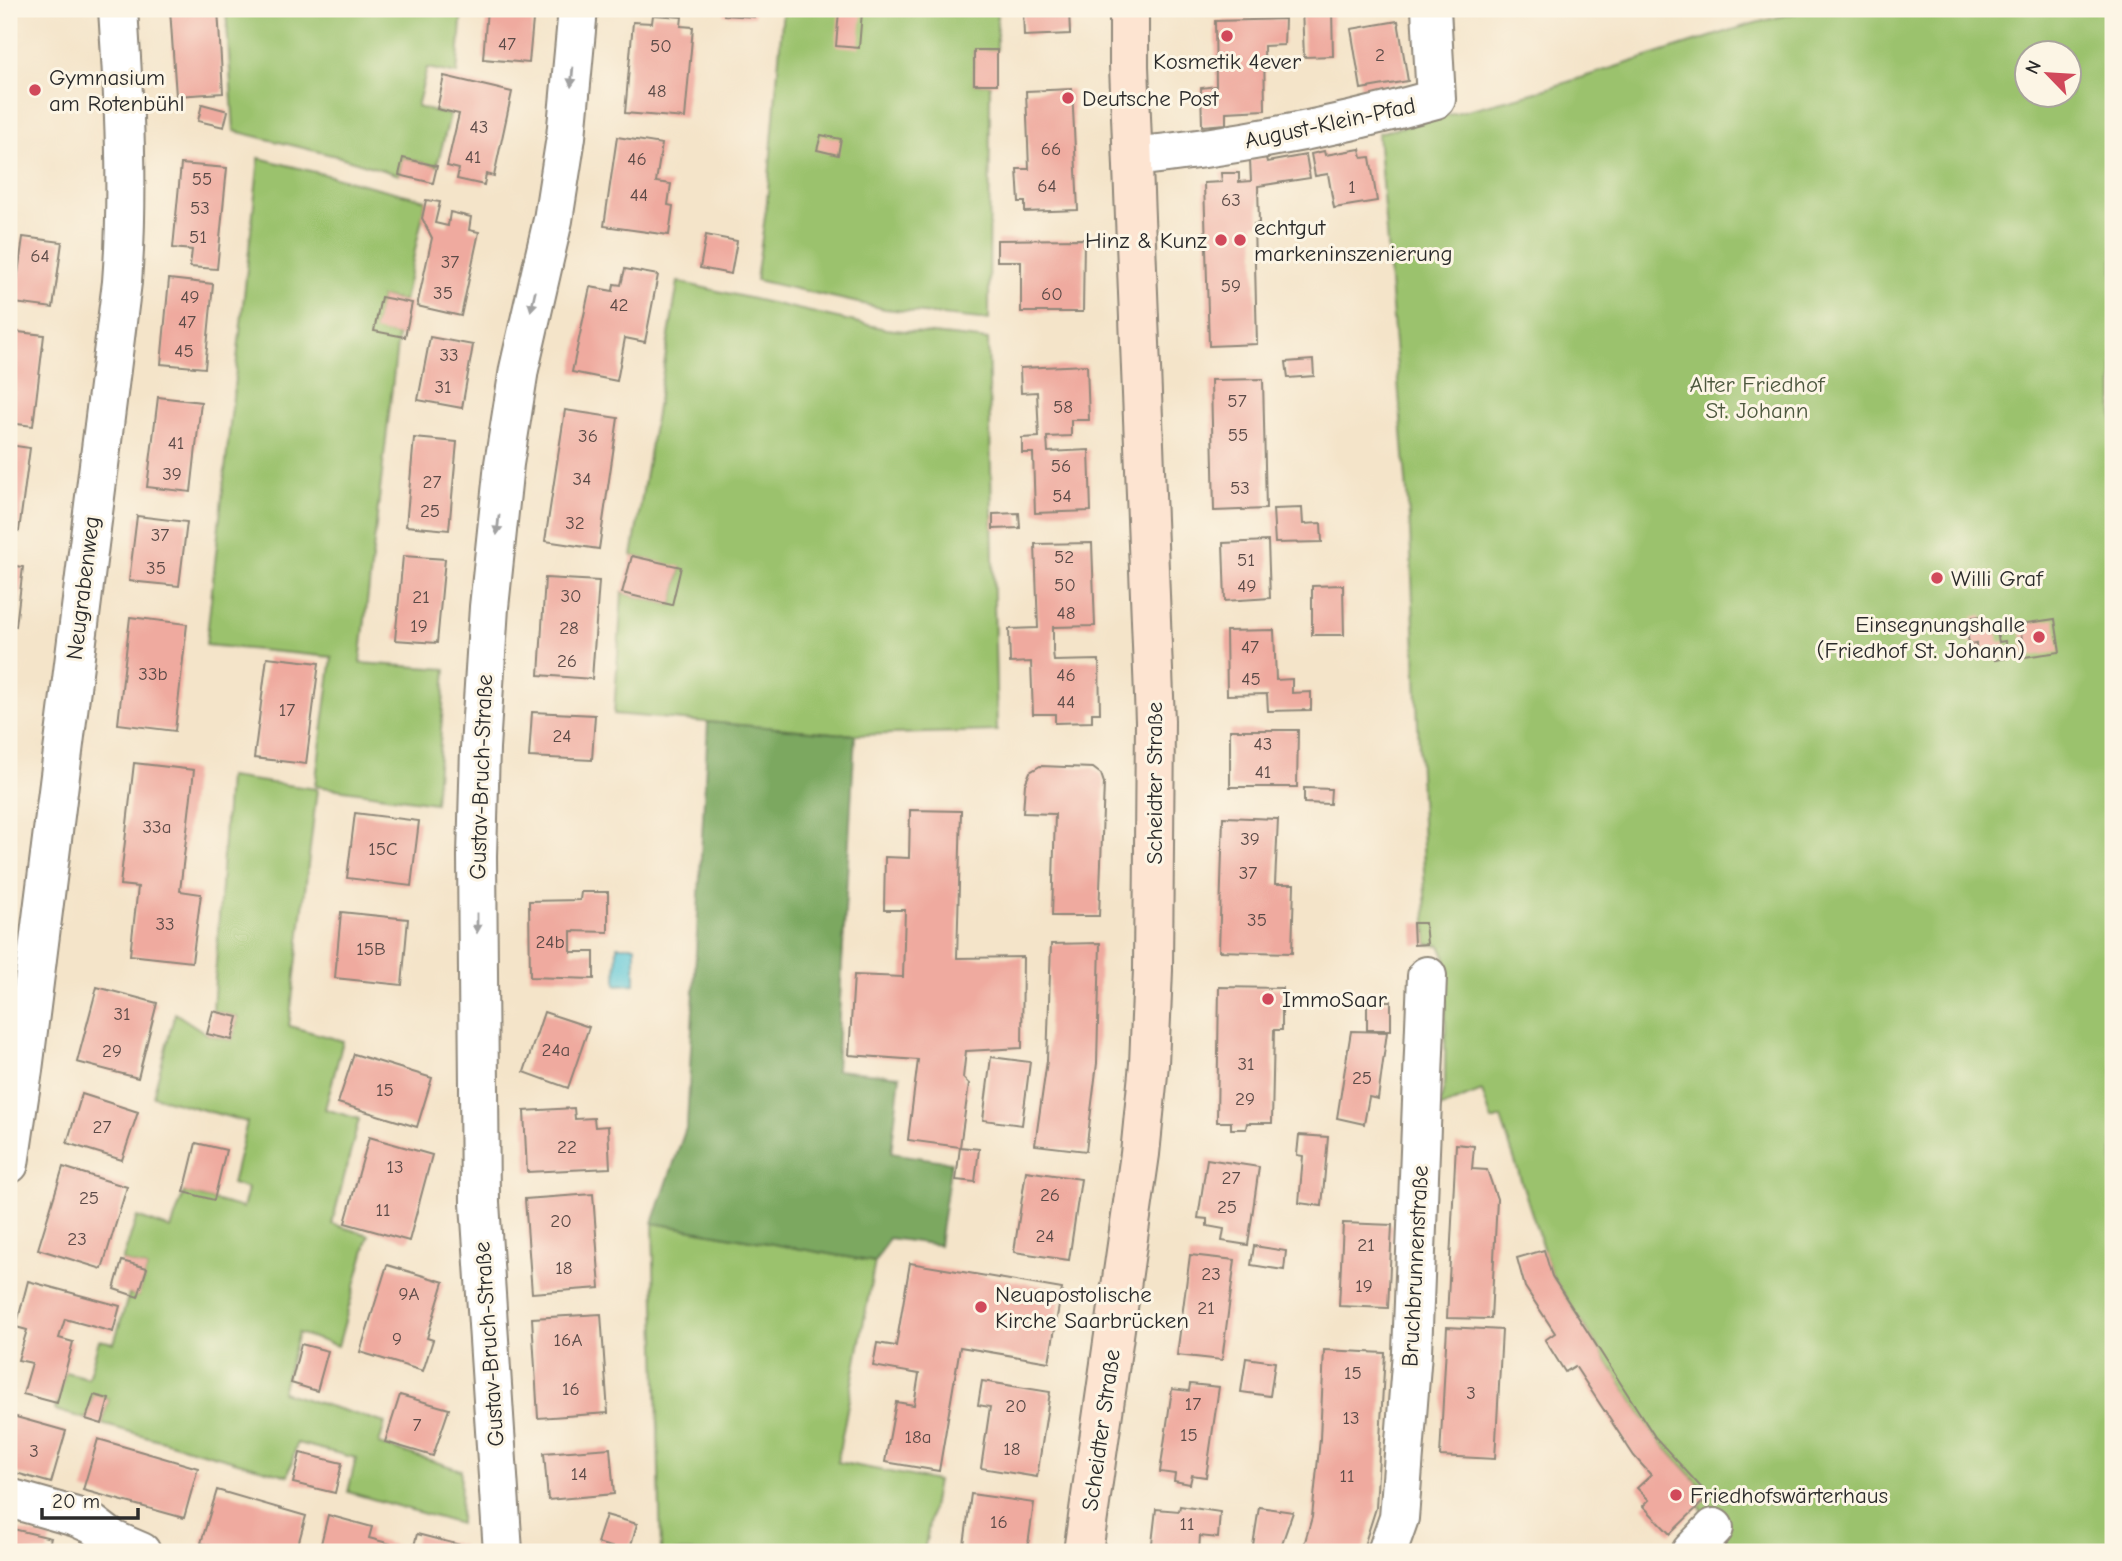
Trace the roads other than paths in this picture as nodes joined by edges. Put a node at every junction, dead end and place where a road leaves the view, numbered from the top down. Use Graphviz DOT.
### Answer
graph roads {
  1 [pos="118,9"];
  2 [pos="578,9"];
  3 [pos="1129,9"];
  4 [pos="1431,9"];
  5 [pos="1133,157"];
  6 [pos="1427,976"];
  7 [pos="9,1164"];
  8 [pos="9,1498"];
  9 [pos="141,1552"];
  10 [pos="503,1552"];
  11 [pos="1083,1552"];
  12 [pos="1387,1552"];
  1 -- 7 [label="street, Neugrabenweg"];
  2 -- 10 [label="street, Gustav-Bruch-Straße, one-way"];
  3 -- 5 [label="main road, Scheidter Straße"];
  4 -- 5 [label="street, August-Klein-Pfad"];
  5 -- 11 [label="main road, Scheidter Straße"];
  6 -- 12 [label="street, Bruchbrunnenstraße"];
  8 -- 9 [label="street"];
}
